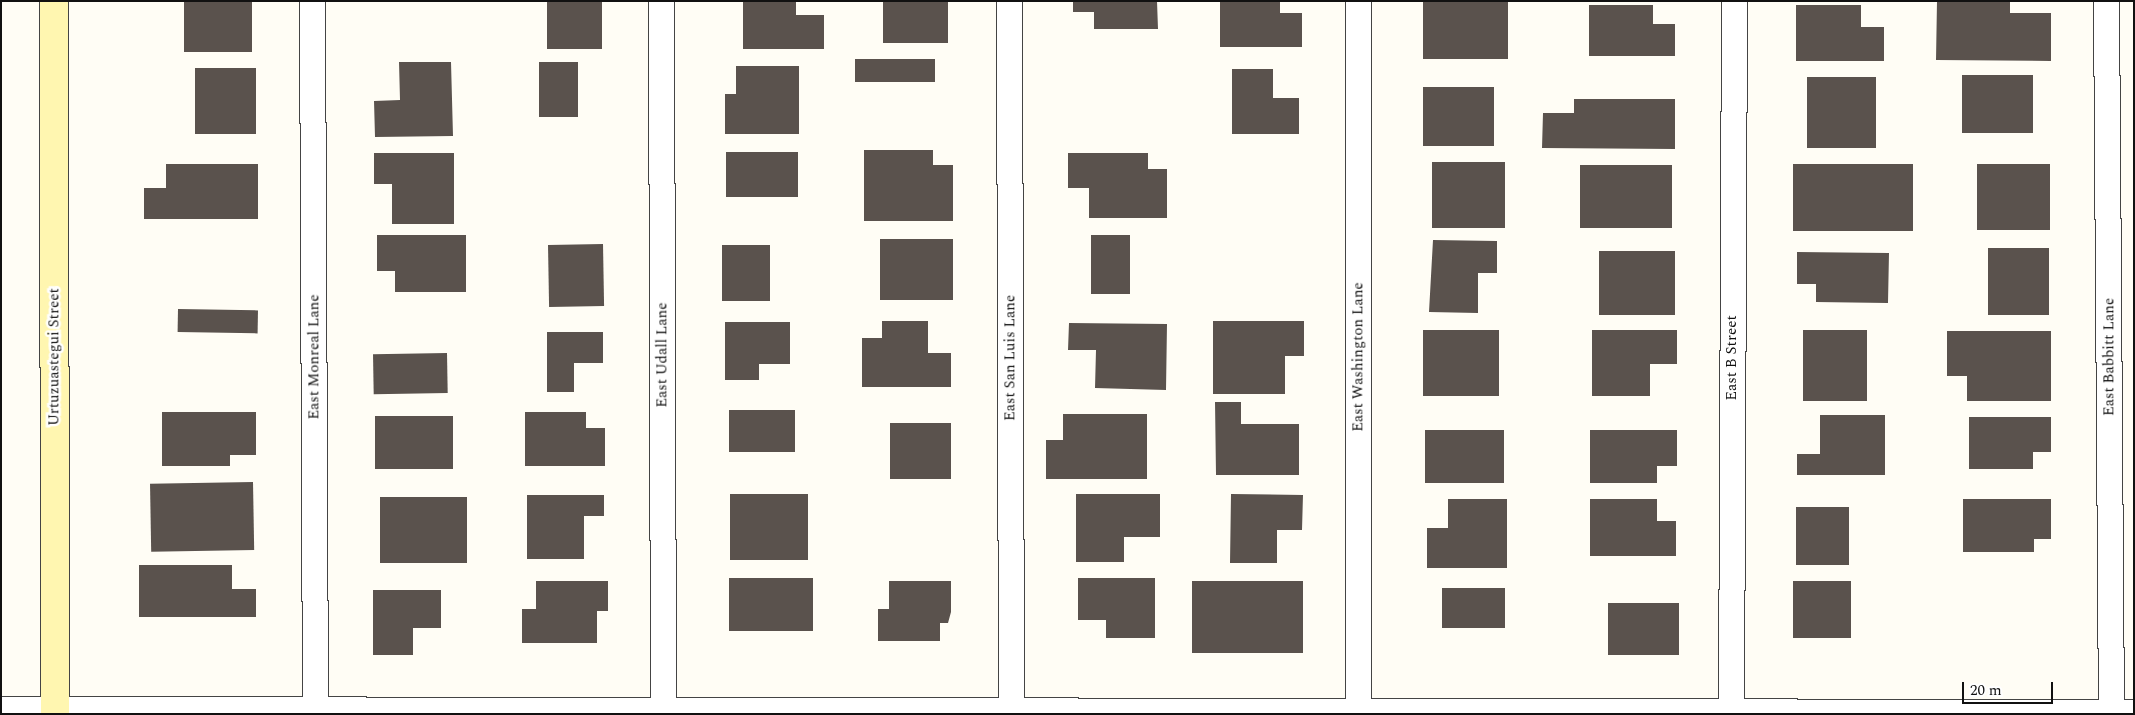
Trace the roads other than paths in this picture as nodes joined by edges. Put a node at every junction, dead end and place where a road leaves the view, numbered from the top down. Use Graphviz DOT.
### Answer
graph roads {
  1 [pos="54,1"];
  2 [pos="312,1"];
  3 [pos="661,1"];
  4 [pos="1009,1"];
  5 [pos="1358,1"];
  6 [pos="1734,1"];
  7 [pos="2106,1"];
  8 [pos="1,709"];
  9 [pos="663,710"];
  10 [pos="55,711"];
  11 [pos="315,712"];
  12 [pos="1011,712"];
  13 [pos="1358,712"];
  14 [pos="2119,712"];
  15 [pos="1730,713"];
  1 -- 10 [label="main road, Urtuzuastegui Street"];
  2 -- 11 [label="street, East Monreal Lane"];
  3 -- 9 [label="street, East Udall Lane"];
  4 -- 12 [label="street, East San Luis Lane"];
  5 -- 13 [label="street, East Washington Lane"];
  6 -- 15 [label="street, East B Street"];
  7 -- 14 [label="street, East Babbitt Lane"];
  8 -- 10 [label="street"];
  9 -- 11 [label="street"];
  9 -- 12 [label="street"];
  10 -- 11 [label="street"];
  12 -- 13 [label="street"];
  13 -- 15 [label="street"];
  14 -- 15 [label="street"];
}
